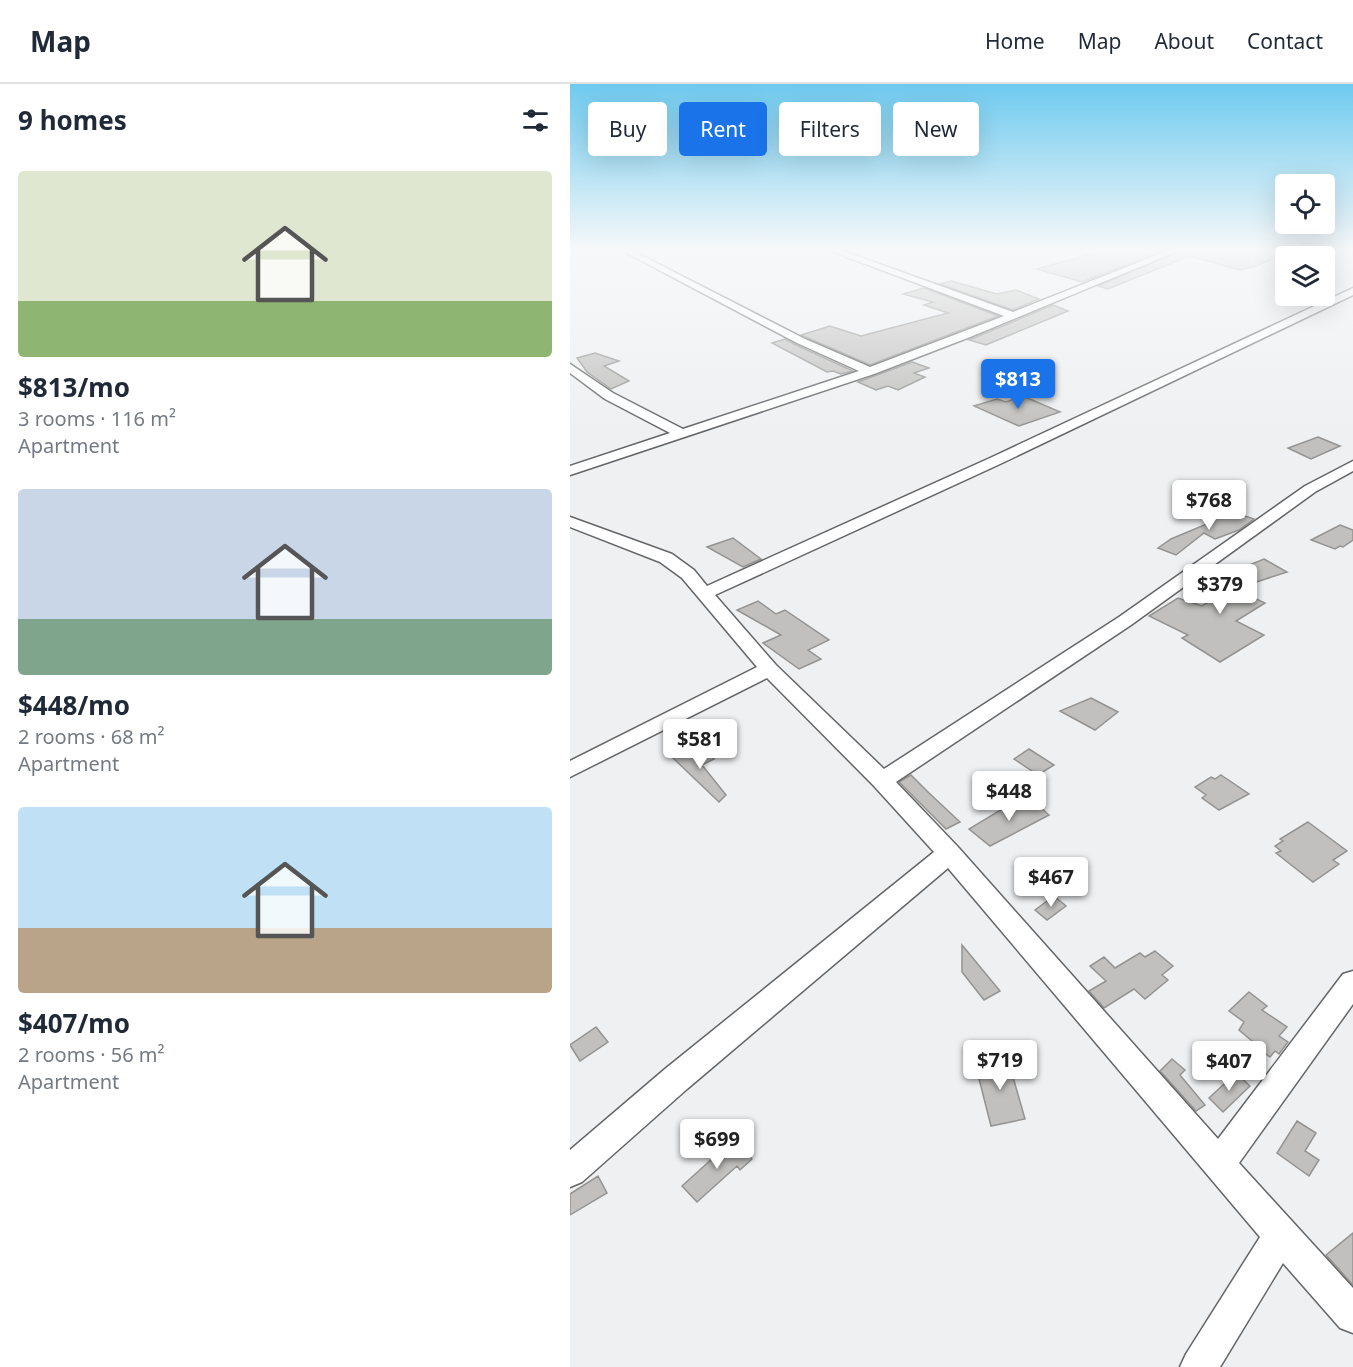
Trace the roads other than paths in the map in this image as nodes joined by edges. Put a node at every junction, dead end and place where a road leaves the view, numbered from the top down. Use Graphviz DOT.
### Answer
graph roads {
  1 [pos="743,311"];
  2 [pos="999,311"];
  3 [pos="1026,311"];
  4 [pos="1311,311"];
  5 [pos="1013,316"];
  6 [pos="570,368"];
  7 [pos="870,371"];
  8 [pos="682,434"];
  9 [pos="1353,465"];
  10 [pos="570,471"];
  11 [pos="570,522"];
  12 [pos="705,593"];
  13 [pos="769,669"];
  14 [pos="570,771"];
  15 [pos="882,781"];
  16 [pos="948,852"];
  17 [pos="1353,982"];
  18 [pos="1219,1164"];
  19 [pos="570,1171"];
  20 [pos="1281,1235"];
  21 [pos="1353,1315"];
  22 [pos="1199,1367"];
  1 -- 7 [label="street"];
  2 -- 5 [label="street"];
  3 -- 5 [label="street"];
  4 -- 12 [label="street"];
  5 -- 7 [label="street"];
  6 -- 8 [label="street"];
  7 -- 8 [label="street"];
  8 -- 10 [label="street"];
  9 -- 15 [label="street"];
  11 -- 12 [label="street"];
  12 -- 13 [label="street"];
  13 -- 14 [label="street"];
  13 -- 15 [label="street"];
  15 -- 16 [label="street"];
  16 -- 18 [label="street"];
  16 -- 19 [label="street"];
  17 -- 18 [label="street"];
  18 -- 20 [label="street"];
  20 -- 21 [label="street"];
  20 -- 22 [label="street"];
}
